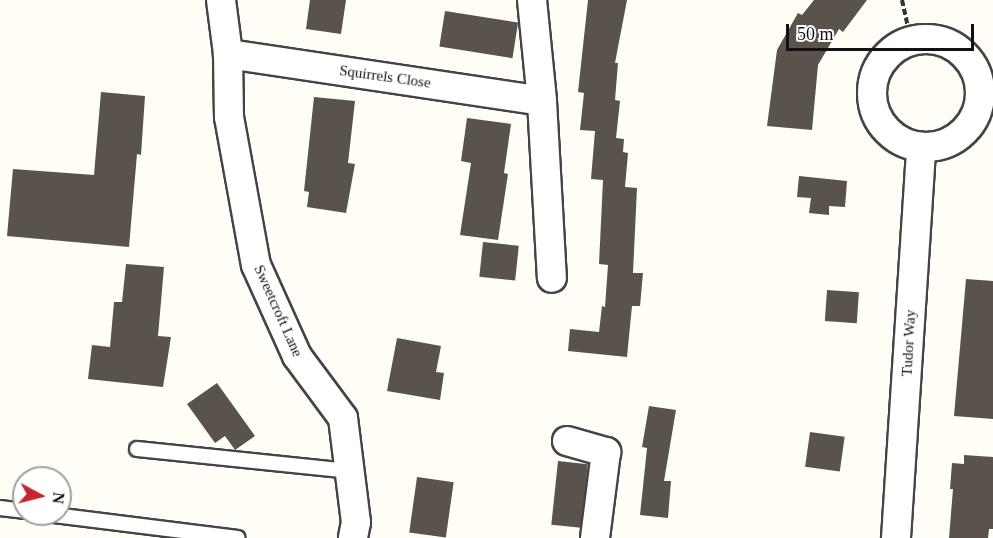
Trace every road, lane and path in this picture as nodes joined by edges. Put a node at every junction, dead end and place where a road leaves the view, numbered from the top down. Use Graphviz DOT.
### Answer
graph roads {
  1 [pos="221,0"];
  2 [pos="532,0"];
  3 [pos="902,0"];
  4 [pos="911,41"];
  5 [pos="228,54"];
  6 [pos="542,101"];
  7 [pos="921,147"];
  8 [pos="552,278"];
  9 [pos="567,441"];
  10 [pos="137,449"];
  11 [pos="350,471"];
  12 [pos="72,517"];
  13 [pos="238,538"];
  14 [pos="353,538"];
  15 [pos="595,538"];
  16 [pos="896,538"];
  1 -- 5 [label="street, Sweetcroft Lane"];
  2 -- 6 [label="street"];
  3 -- 4 [label="path"];
  4 -- 7 [label="street"];
  4 -- 7 [label="street"];
  5 -- 6 [label="street, Squirrels Close"];
  5 -- 11 [label="street, Sweetcroft Lane"];
  6 -- 8 [label="street"];
  7 -- 16 [label="street, Tudor Way"];
  9 -- 15 [label="street"];
  10 -- 11 [label="lane"];
  11 -- 14 [label="street, Sweetcroft Lane"];
  12 -- 13 [label="lane"];
}
